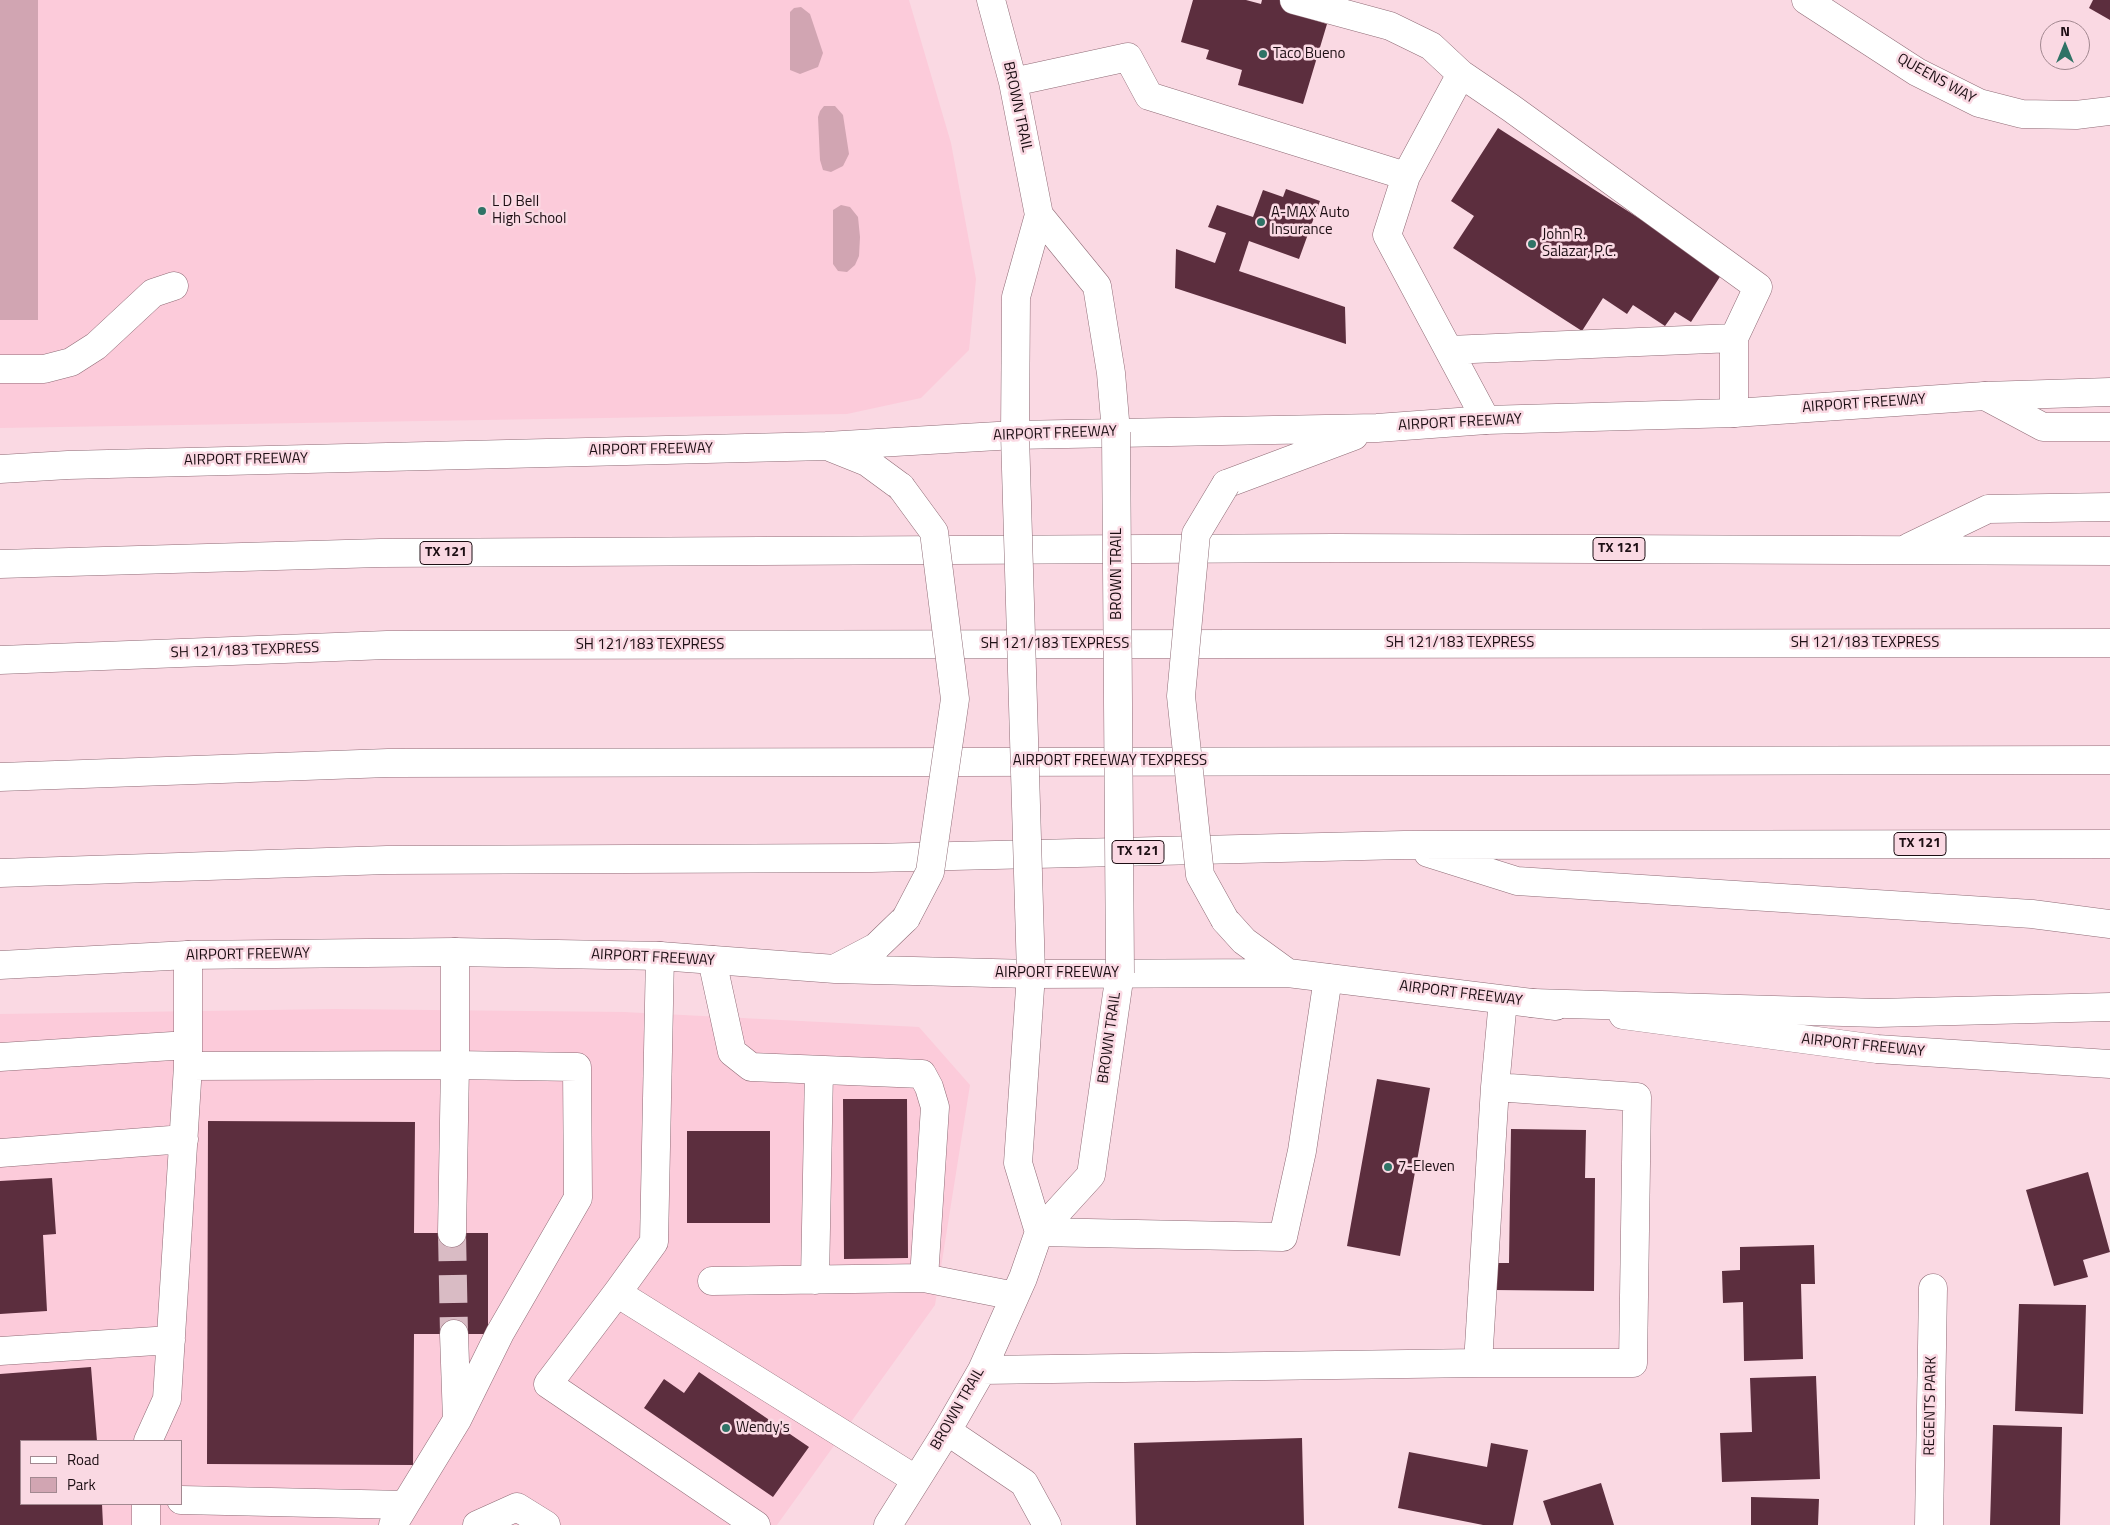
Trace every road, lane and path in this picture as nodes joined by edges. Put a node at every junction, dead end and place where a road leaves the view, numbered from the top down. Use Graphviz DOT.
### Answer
graph roads {
  1 [pos="990,0"];
  2 [pos="1294,0"];
  3 [pos="1806,0"];
  4 [pos="1461,74"];
  5 [pos="1012,82"];
  6 [pos="2110,111"];
  7 [pos="1406,176"];
  8 [pos="1039,216"];
  9 [pos="174,286"];
  10 [pos="1734,338"];
  11 [pos="1449,350"];
  12 [pos="0,369"];
  13 [pos="2110,392"];
  14 [pos="1985,396"];
  15 [pos="1734,413"];
  16 [pos="1486,420"];
  17 [pos="2110,427"];
  18 [pos="1377,428"];
  19 [pos="1116,432"];
  20 [pos="1015,435"];
  21 [pos="826,446"];
  22 [pos="0,469"];
  23 [pos="2110,507"];
  24 [pos="1903,549"];
  25 [pos="2110,551"];
  26 [pos="0,564"];
  27 [pos="2110,644"];
  28 [pos="0,660"];
  29 [pos="2110,760"];
  30 [pos="0,777"];
  31 [pos="2110,844"];
  32 [pos="1404,845"];
  33 [pos="0,873"];
  34 [pos="2110,924"];
  35 [pos="455,952"];
  36 [pos="188,955"];
  37 [pos="660,956"];
  38 [pos="712,960"];
  39 [pos="0,965"];
  40 [pos="835,969"];
  41 [pos="1120,973"];
  42 [pos="1288,973"];
  43 [pos="1031,974"];
  44 [pos="1328,978"];
  45 [pos="1504,1000"];
  46 [pos="1532,1003"];
  47 [pos="2110,1007"];
  48 [pos="188,1055"];
  49 [pos="0,1057"];
  50 [pos="2110,1064"];
  51 [pos="455,1065"];
  52 [pos="819,1070"];
  53 [pos="1495,1086"];
  54 [pos="184,1139"];
  55 [pos="0,1153"];
  56 [pos="1039,1232"];
  57 [pos="452,1233"];
  58 [pos="924,1278"];
  59 [pos="815,1280"];
  60 [pos="712,1281"];
  61 [pos="1933,1288"];
  62 [pos="617,1293"];
  63 [pos="1015,1296"];
  64 [pos="454,1334"];
  65 [pos="172,1340"];
  66 [pos="0,1351"];
  67 [pos="1478,1363"];
  68 [pos="982,1370"];
  69 [pos="457,1420"];
  70 [pos="947,1431"];
  71 [pos="148,1440"];
  72 [pos="915,1479"];
  73 [pos="182,1500"];
  74 [pos="146,1505"];
  75 [pos="399,1515"];
  76 [pos="146,1525"];
  77 [pos="477,1525"];
  78 [pos="546,1525"];
  79 [pos="756,1525"];
  80 [pos="888,1525"];
  81 [pos="1047,1525"];
  82 [pos="1929,1525"];
  1 -- 5 [label="main road, BROWN TRAIL"];
  2 -- 4 [label="main road"];
  3 -- 6 [label="main road, QUEENS WAY"];
  4 -- 7 [label="main road"];
  4 -- 10 [label="main road"];
  5 -- 7 [label="main road"];
  5 -- 8 [label="main road, BROWN TRAIL"];
  7 -- 11 [label="main road"];
  8 -- 19 [label="main road, BROWN TRAIL"];
  8 -- 20 [label="main road, BROWN TRAIL"];
  9 -- 12 [label="main road"];
  10 -- 11 [label="main road"];
  10 -- 15 [label="main road"];
  11 -- 16 [label="main road"];
  13 -- 14 [label="main road, AIRPORT FREEWAY"];
  14 -- 15 [label="main road, AIRPORT FREEWAY"];
  14 -- 17 [label="main road"];
  15 -- 16 [label="main road, AIRPORT FREEWAY"];
  16 -- 18 [label="main road, AIRPORT FREEWAY"];
  18 -- 19 [label="main road, AIRPORT FREEWAY"];
  18 -- 42 [label="main road, bridge"];
  19 -- 20 [label="main road, AIRPORT FREEWAY"];
  19 -- 41 [label="main road, BROWN TRAIL, bridge"];
  20 -- 21 [label="main road, AIRPORT FREEWAY"];
  20 -- 43 [label="main road, BROWN TRAIL, bridge"];
  21 -- 22 [label="main road, AIRPORT FREEWAY"];
  21 -- 40 [label="main road, bridge"];
  23 -- 24 [label="main road"];
  24 -- 25 [label="main road, TX 121"];
  24 -- 26 [label="main road, TX 121"];
  27 -- 28 [label="main road, SH 121/183 TEXPRESS"];
  29 -- 30 [label="main road, AIRPORT FREEWAY TEXPRESS"];
  31 -- 32 [label="main road, TX 121"];
  32 -- 33 [label="main road, TX 121"];
  32 -- 34 [label="main road"];
  35 -- 36 [label="main road, AIRPORT FREEWAY"];
  35 -- 37 [label="main road, AIRPORT FREEWAY"];
  35 -- 51 [label="main road"];
  36 -- 39 [label="main road, AIRPORT FREEWAY"];
  36 -- 48 [label="main road"];
  37 -- 38 [label="main road, AIRPORT FREEWAY"];
  37 -- 62 [label="main road"];
  38 -- 40 [label="main road, AIRPORT FREEWAY"];
  38 -- 52 [label="main road"];
  40 -- 43 [label="main road, AIRPORT FREEWAY"];
  41 -- 42 [label="main road, AIRPORT FREEWAY"];
  41 -- 43 [label="main road, AIRPORT FREEWAY"];
  41 -- 56 [label="main road, BROWN TRAIL"];
  42 -- 44 [label="main road, AIRPORT FREEWAY"];
  43 -- 56 [label="main road, BROWN TRAIL"];
  44 -- 45 [label="main road, AIRPORT FREEWAY"];
  44 -- 56 [label="main road"];
  45 -- 46 [label="main road, AIRPORT FREEWAY"];
  45 -- 53 [label="main road"];
  46 -- 47 [label="main road"];
  46 -- 50 [label="main road, AIRPORT FREEWAY"];
  48 -- 49 [label="main road"];
  48 -- 51 [label="main road"];
  48 -- 54 [label="main road"];
  51 -- 57 [label="main road"];
  51 -- 69 [label="main road"];
  52 -- 58 [label="main road"];
  52 -- 59 [label="main road"];
  53 -- 67 [label="main road"];
  53 -- 67 [label="main road"];
  54 -- 55 [label="main road"];
  54 -- 65 [label="main road"];
  56 -- 63 [label="main road, BROWN TRAIL"];
  58 -- 59 [label="main road"];
  58 -- 63 [label="main road"];
  59 -- 60 [label="main road"];
  61 -- 82 [label="main road, REGENTS PARK"];
  62 -- 72 [label="main road"];
  62 -- 79 [label="main road"];
  63 -- 68 [label="main road, BROWN TRAIL"];
  64 -- 69 [label="main road"];
  65 -- 66 [label="main road"];
  65 -- 71 [label="main road"];
  67 -- 68 [label="main road"];
  68 -- 70 [label="main road, BROWN TRAIL"];
  69 -- 75 [label="main road"];
  70 -- 72 [label="main road, BROWN TRAIL"];
  70 -- 81 [label="main road"];
  72 -- 80 [label="main road, BROWN TRAIL"];
  73 -- 75 [label="main road"];
  74 -- 76 [label="main road"];
  77 -- 78 [label="main road"];
}
